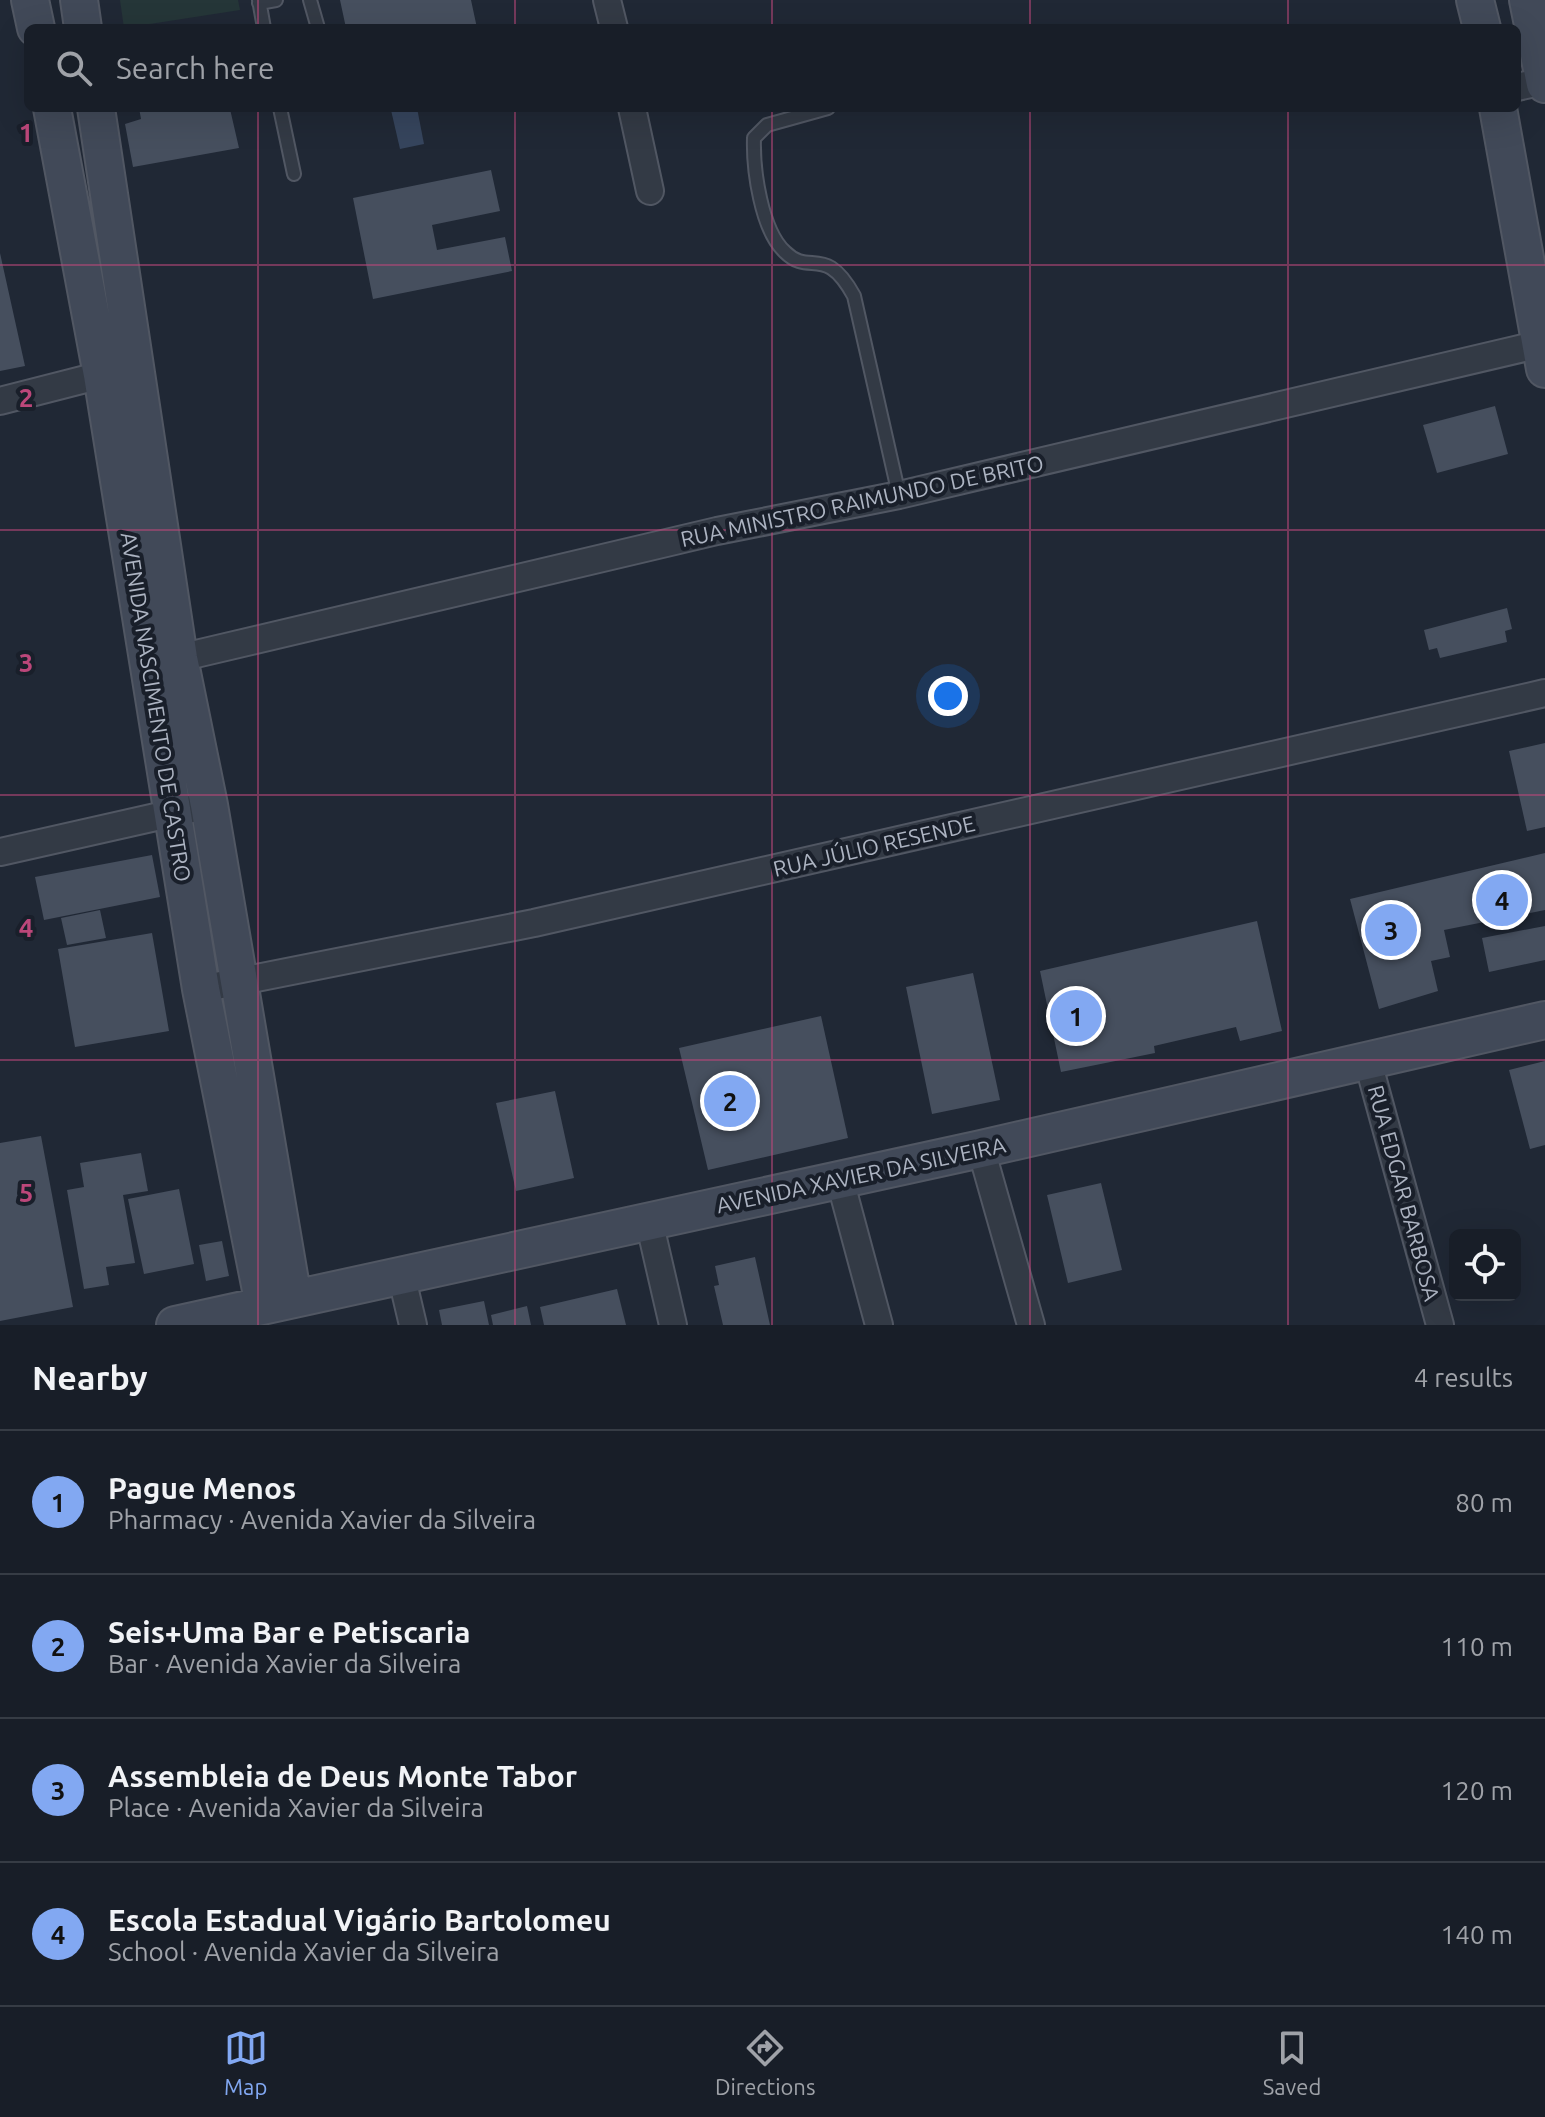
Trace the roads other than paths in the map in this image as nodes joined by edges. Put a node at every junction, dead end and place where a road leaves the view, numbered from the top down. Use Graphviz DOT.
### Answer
graph roads {
  1 [pos="30,0"];
  2 [pos="79,0"];
  3 [pos="276,0"];
  4 [pos="310,0"];
  5 [pos="607,0"];
  6 [pos="1475,0"];
  7 [pos="1528,0"];
  8 [pos="259,2"];
  9 [pos="35,24"];
  10 [pos="82,24"];
  11 [pos="263,24"];
  12 [pos="317,24"];
  13 [pos="613,24"];
  14 [pos="1481,24"];
  15 [pos="1545,82"];
  16 [pos="1521,86"];
  17 [pos="53,112"];
  18 [pos="97,112"];
  19 [pos="281,112"];
  20 [pos="633,112"];
  21 [pos="814,112"];
  22 [pos="1499,112"];
  23 [pos="102,148"];
  24 [pos="61,156"];
  25 [pos="294,174"];
  26 [pos="650,191"];
  27 [pos="1543,352"];
  28 [pos="119,371"];
  29 [pos="0,401"];
  30 [pos="899,495"];
  31 [pos="179,658"];
  32 [pos="1545,693"];
  33 [pos="209,805"];
  34 [pos="174,811"];
  35 [pos="0,852"];
  36 [pos="238,982"];
  37 [pos="201,989"];
  38 [pos="1545,1020"];
  39 [pos="1368,1062"];
  40 [pos="981,1149"];
  41 [pos="840,1180"];
  42 [pos="649,1221"];
  43 [pos="401,1274"];
  44 [pos="279,1302"];
  45 [pos="175,1325"];
  46 [pos="413,1325"];
  47 [pos="673,1325"];
  48 [pos="879,1325"];
  49 [pos="1031,1325"];
  50 [pos="1440,1325"];
  1 -- 9 [label="main road"];
  2 -- 10 [label="main road"];
  3 -- 8 [label="lane"];
  4 -- 12 [label="lane"];
  5 -- 13 [label="street"];
  6 -- 14 [label="main road"];
  7 -- 15 [label="main road"];
  8 -- 11 [label="lane"];
  15 -- 16 [label="street"];
  17 -- 24 [label="main road, AVENIDA NASCIMENTO DE CASTRO"];
  18 -- 23 [label="main road, AVENIDA NASCIMENTO DE CASTRO"];
  19 -- 25 [label="lane"];
  20 -- 26 [label="street"];
  21 -- 30 [label="lane"];
  22 -- 27 [label="main road"];
  23 -- 24 [label="main road"];
  23 -- 28 [label="main road, AVENIDA NASCIMENTO DE CASTRO"];
  24 -- 28 [label="main road, AVENIDA NASCIMENTO DE CASTRO"];
  27 -- 30 [label="street, RUA MINISTRO RAIMUNDO DE BRITO"];
  28 -- 29 [label="street"];
  28 -- 31 [label="main road, AVENIDA NASCIMENTO DE CASTRO"];
  28 -- 34 [label="main road, AVENIDA NASCIMENTO DE CASTRO"];
  30 -- 31 [label="street, RUA MINISTRO RAIMUNDO DE BRITO"];
  31 -- 33 [label="main road, AVENIDA NASCIMENTO DE CASTRO"];
  32 -- 36 [label="street, RUA JÚLIO RESENDE"];
  33 -- 34 [label="street"];
  33 -- 36 [label="main road, AVENIDA NASCIMENTO DE CASTRO"];
  34 -- 35 [label="street"];
  34 -- 37 [label="main road, AVENIDA NASCIMENTO DE CASTRO"];
  36 -- 37 [label="street, RUA JÚLIO RESENDE"];
  36 -- 44 [label="main road, AVENIDA NASCIMENTO DE CASTRO"];
  37 -- 44 [label="main road, AVENIDA NASCIMENTO DE CASTRO"];
  38 -- 39 [label="main road, AVENIDA XAVIER DA SILVEIRA"];
  39 -- 40 [label="main road, AVENIDA XAVIER DA SILVEIRA"];
  39 -- 50 [label="street, RUA EDGAR BARBOSA"];
  40 -- 41 [label="main road, AVENIDA XAVIER DA SILVEIRA"];
  40 -- 49 [label="street"];
  41 -- 42 [label="main road, AVENIDA XAVIER DA SILVEIRA"];
  41 -- 48 [label="street"];
  42 -- 43 [label="main road, AVENIDA XAVIER DA SILVEIRA"];
  42 -- 47 [label="street"];
  43 -- 44 [label="main road, AVENIDA XAVIER DA SILVEIRA"];
  43 -- 46 [label="street"];
  44 -- 45 [label="main road, AVENIDA XAVIER DA SILVEIRA"];
}
